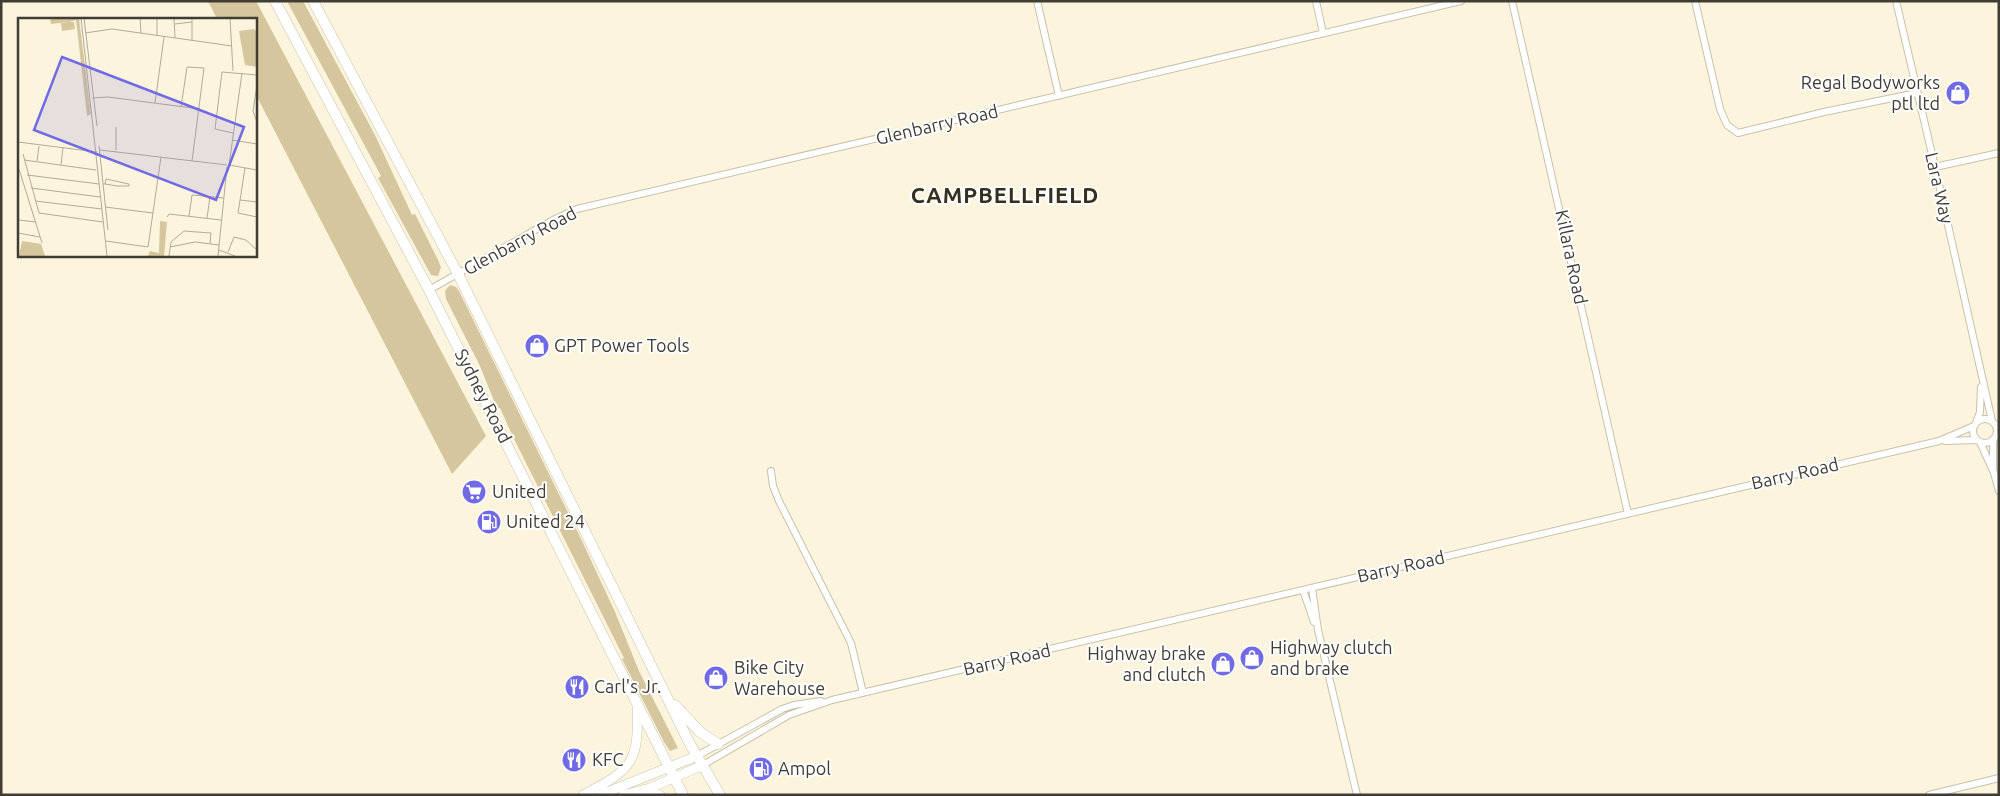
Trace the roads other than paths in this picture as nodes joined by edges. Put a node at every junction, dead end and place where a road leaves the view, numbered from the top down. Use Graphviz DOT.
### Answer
graph roads {
  1 [pos="275,1"];
  2 [pos="313,1"];
  3 [pos="1037,1"];
  4 [pos="1316,1"];
  5 [pos="1461,1"];
  6 [pos="1512,1"];
  7 [pos="1695,1"];
  8 [pos="1896,1"];
  9 [pos="1323,33"];
  10 [pos="1917,93"];
  11 [pos="1059,96"];
  12 [pos="1999,153"];
  13 [pos="1935,167"];
  14 [pos="458,274"];
  15 [pos="429,290"];
  16 [pos="1981,376"];
  17 [pos="1995,422"];
  18 [pos="1975,425"];
  19 [pos="1996,437"];
  20 [pos="1939,441"];
  21 [pos="1978,441"];
  22 [pos="771,471"];
  23 [pos="1994,473"];
  24 [pos="1999,491"];
  25 [pos="1628,514"];
  26 [pos="1312,588"];
  27 [pos="1303,590"];
  28 [pos="1318,630"];
  29 [pos="863,693"];
  30 [pos="666,695"];
  31 [pos="832,700"];
  32 [pos="637,704"];
  33 [pos="718,744"];
  34 [pos="697,756"];
  35 [pos="703,765"];
  36 [pos="669,767"];
  37 [pos="1999,778"];
  38 [pos="675,779"];
  39 [pos="639,791"];
  40 [pos="583,795"];
  41 [pos="600,795"];
  42 [pos="623,795"];
  43 [pos="660,795"];
  44 [pos="683,795"];
  45 [pos="720,795"];
  46 [pos="1357,795"];
  47 [pos="1929,795"];
  1 -- 15 [label="highway, Sydney Road"];
  2 -- 14 [label="highway, Sydney Road"];
  3 -- 11 [label="street"];
  4 -- 9 [label="street"];
  5 -- 9 [label="street, Glenbarry Road"];
  6 -- 25 [label="street, Killara Road"];
  7 -- 10 [label="street"];
  8 -- 10 [label="street, Lara Way"];
  9 -- 11 [label="street, Glenbarry Road"];
  10 -- 13 [label="street, Lara Way"];
  11 -- 14 [label="street, Glenbarry Road"];
  12 -- 13 [label="street"];
  13 -- 16 [label="street, Lara Way"];
  14 -- 15 [label="street, Glenbarry Road"];
  14 -- 30 [label="highway, Sydney Road"];
  15 -- 32 [label="highway, Sydney Road"];
  16 -- 17 [label="street"];
  16 -- 18 [label="street"];
  17 -- 18 [label="street"];
  17 -- 19 [label="street"];
  18 -- 20 [label="street, Barry Road"];
  18 -- 21 [label="street"];
  19 -- 21 [label="street"];
  19 -- 23 [label="street"];
  20 -- 21 [label="street, Barry Road"];
  20 -- 25 [label="street, Barry Road"];
  21 -- 23 [label="street"];
  22 -- 29 [label="street"];
  23 -- 24 [label="street"];
  25 -- 26 [label="street, Barry Road"];
  26 -- 27 [label="street, Barry Road"];
  26 -- 28 [label="street"];
  27 -- 28 [label="street"];
  27 -- 29 [label="street, Barry Road"];
  28 -- 46 [label="street"];
  29 -- 31 [label="street, Barry Road"];
  30 -- 33 [label="highway"];
  30 -- 34 [label="highway, Sydney Road"];
  31 -- 33 [label="street, Barry Road"];
  31 -- 35 [label="street, Barry Road"];
  32 -- 36 [label="highway, Sydney Road"];
  32 -- 40 [label="main road"];
  33 -- 34 [label="street, Barry Road"];
  34 -- 35 [label="highway, Sydney Road"];
  34 -- 36 [label="main road, Barry Road"];
  35 -- 38 [label="main road, Barry Road"];
  35 -- 45 [label="highway, Sydney Road"];
  36 -- 38 [label="highway, Sydney Road"];
  36 -- 41 [label="main road, Barry Road"];
  37 -- 47 [label="street"];
  38 -- 39 [label="main road, Barry Road"];
  38 -- 44 [label="highway, Sydney Road"];
  39 -- 42 [label="main road, Barry Road"];
  39 -- 43 [label="main road"];
}
